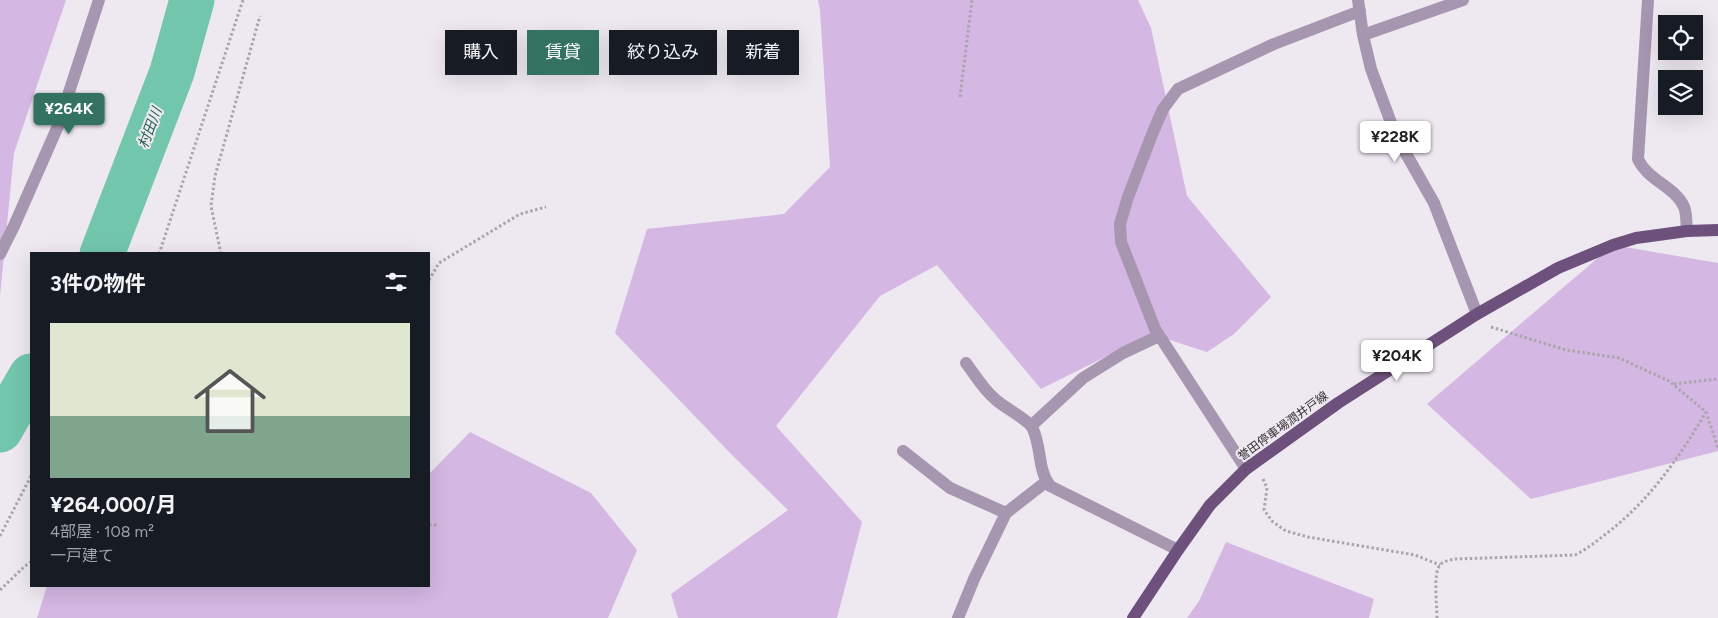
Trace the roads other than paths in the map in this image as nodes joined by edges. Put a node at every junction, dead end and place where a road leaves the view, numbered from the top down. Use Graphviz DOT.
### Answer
graph roads {
  1 [pos="99,0"];
  2 [pos="1463,0"];
  3 [pos="1648,0"];
  4 [pos="1359,6"];
  5 [pos="1363,35"];
  6 [pos="1687,230"];
  7 [pos="1718,230"];
  8 [pos="0,254"];
  9 [pos="1477,314"];
  10 [pos="1159,336"];
  11 [pos="966,363"];
  12 [pos="1031,426"];
  13 [pos="903,451"];
  14 [pos="1246,469"];
  15 [pos="1046,481"];
  16 [pos="1006,513"];
  17 [pos="1178,550"];
  18 [pos="958,618"];
  19 [pos="1134,618"];
  1 -- 8 [label="street"];
  2 -- 5 [label="street"];
  3 -- 6 [label="street"];
  4 -- 5 [label="street"];
  4 -- 10 [label="street"];
  5 -- 9 [label="street"];
  6 -- 7 [label="main road, 誉田停車場潤井戸線"];
  6 -- 9 [label="main road, 誉田停車場潤井戸線"];
  9 -- 14 [label="main road, 誉田停車場潤井戸線"];
  10 -- 12 [label="street"];
  10 -- 14 [label="street"];
  11 -- 12 [label="street"];
  12 -- 15 [label="street"];
  13 -- 16 [label="street"];
  14 -- 17 [label="main road, 誉田停車場潤井戸線"];
  15 -- 16 [label="street"];
  15 -- 17 [label="street"];
  16 -- 18 [label="street"];
  17 -- 19 [label="main road, 誉田停車場潤井戸線"];
}
